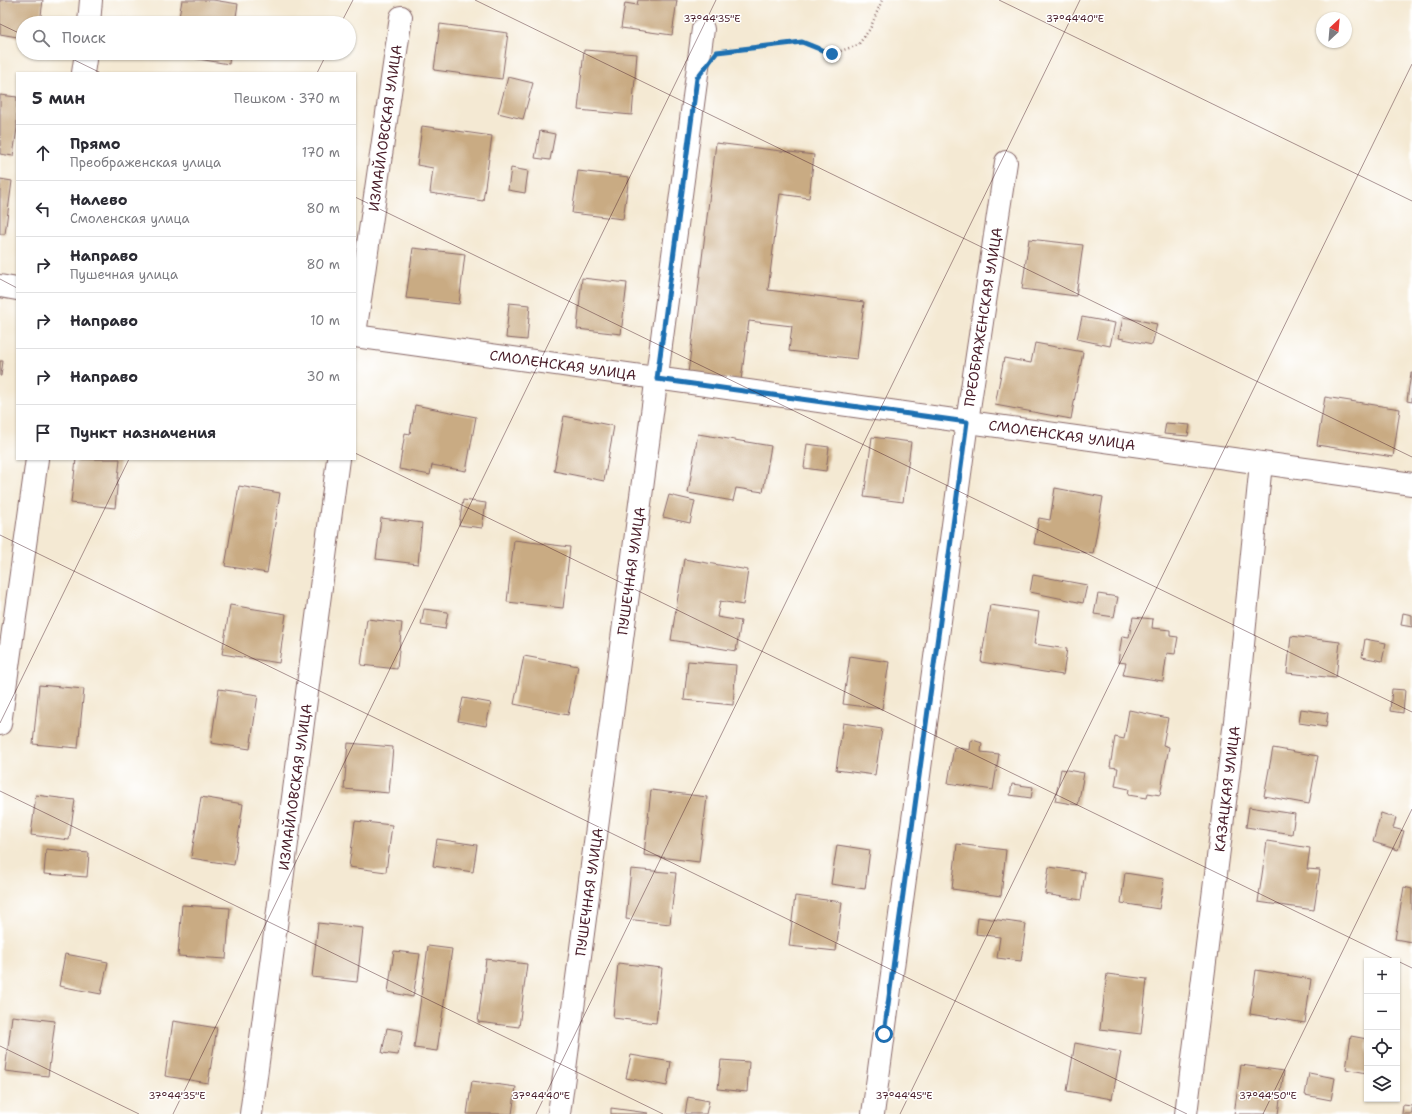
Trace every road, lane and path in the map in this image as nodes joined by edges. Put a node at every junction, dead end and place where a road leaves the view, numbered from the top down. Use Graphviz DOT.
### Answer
graph roads {
  1 [pos="91,0"];
  2 [pos="882,0"];
  3 [pos="90,16"];
  4 [pos="401,17"];
  5 [pos="703,28"];
  6 [pos="85,60"];
  7 [pos="84,72"];
  8 [pos="697,78"];
  9 [pos="1006,162"];
  10 [pos="0,286"];
  11 [pos="16,289"];
  12 [pos="356,328"];
  13 [pos="356,335"];
  14 [pos="657,379"];
  15 [pos="967,422"];
  16 [pos="36,460"];
  17 [pos="338,460"];
  18 [pos="1261,463"];
  19 [pos="1412,484"];
  20 [pos="0,724"];
  21 [pos="251,1114"];
  22 [pos="559,1114"];
  23 [pos="873,1114"];
  24 [pos="1186,1114"];
  1 -- 3 [label="street"];
  2 -- 8 [label="path"];
  4 -- 12 [label="street, ИЗМАЙЛОВСКАЯ УЛИЦА"];
  5 -- 8 [label="street, ПУШЕЧНАЯ УЛИЦА"];
  6 -- 7 [label="street"];
  8 -- 14 [label="street, ПУШЕЧНАЯ УЛИЦА"];
  9 -- 15 [label="street, ПРЕОБРАЖЕНСКАЯ УЛИЦА"];
  10 -- 11 [label="street"];
  13 -- 14 [label="street, СМОЛЕНСКАЯ УЛИЦА"];
  14 -- 15 [label="street, СМОЛЕНСКАЯ УЛИЦА"];
  14 -- 22 [label="street, ПУШЕЧНАЯ УЛИЦА"];
  15 -- 18 [label="street, СМОЛЕНСКАЯ УЛИЦА"];
  15 -- 23 [label="street, ПРЕОБРАЖЕНСКАЯ УЛИЦА"];
  16 -- 20 [label="street"];
  17 -- 21 [label="street, ИЗМАЙЛОВСКАЯ УЛИЦА"];
  18 -- 19 [label="street, СМОЛЕНСКАЯ УЛИЦА"];
  18 -- 24 [label="street, КАЗАЦКАЯ УЛИЦА"];
}
